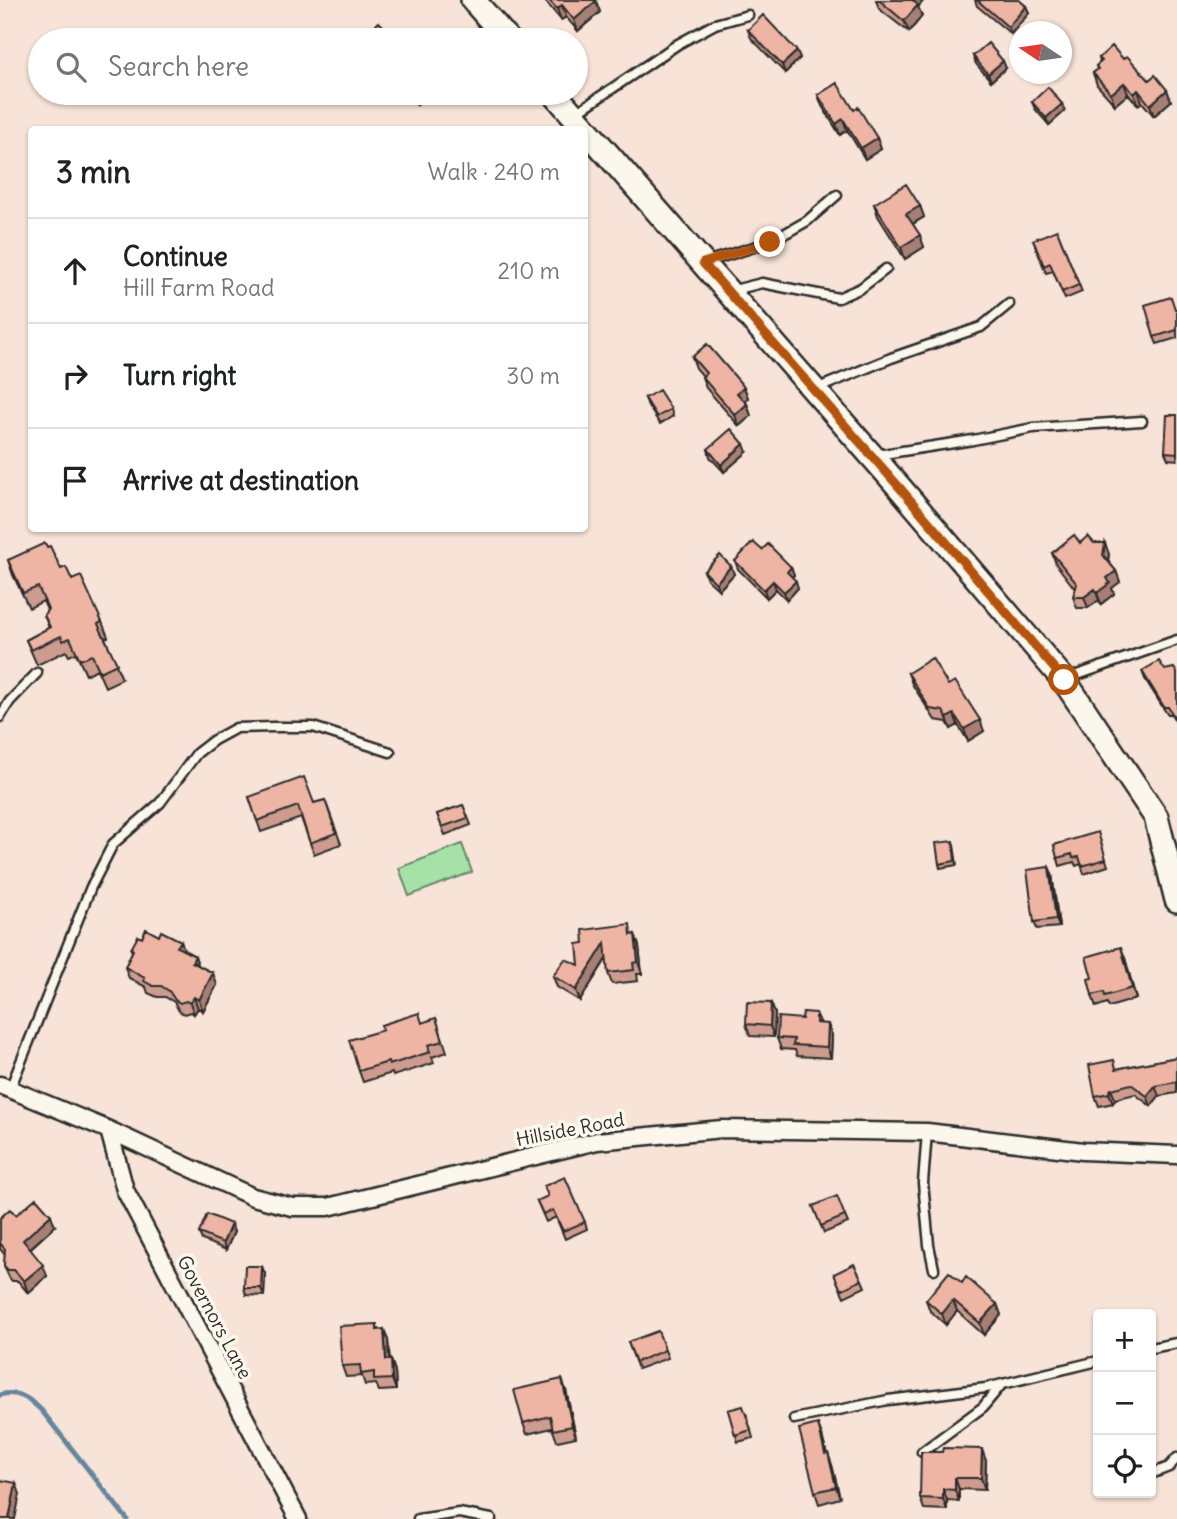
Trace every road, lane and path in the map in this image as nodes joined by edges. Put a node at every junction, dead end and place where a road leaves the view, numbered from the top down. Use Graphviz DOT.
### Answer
graph roads {
  1 [pos="473,0"];
  2 [pos="748,15"];
  3 [pos="498,28"];
  4 [pos="564,105"];
  5 [pos="588,105"];
  6 [pos="588,105"];
  7 [pos="573,115"];
  8 [pos="583,126"];
  9 [pos="588,132"];
  10 [pos="837,195"];
  11 [pos="703,263"];
  12 [pos="886,269"];
  13 [pos="728,292"];
  14 [pos="1009,304"];
  15 [pos="813,390"];
  16 [pos="1142,421"];
  17 [pos="871,456"];
  18 [pos="1177,640"];
  19 [pos="37,673"];
  20 [pos="1064,680"];
  21 [pos="0,717"];
  22 [pos="390,752"];
  23 [pos="1177,900"];
  24 [pos="5,1087"];
  25 [pos="109,1130"];
  26 [pos="927,1132"];
  27 [pos="1177,1155"];
  28 [pos="934,1269"];
  29 [pos="1177,1343"];
  30 [pos="1156,1347"];
  31 [pos="1093,1362"];
  32 [pos="1002,1384"];
  33 [pos="794,1419"];
  34 [pos="922,1452"];
  35 [pos="1177,1458"];
  36 [pos="1156,1472"];
  37 [pos="298,1519"];
  38 [pos="418,1519"];
  39 [pos="491,1519"];
  1 -- 3 [label="main road"];
  2 -- 6 [label="lane"];
  4 -- 7 [label="main road"];
  5 -- 7 [label="lane"];
  7 -- 8 [label="main road"];
  9 -- 11 [label="main road"];
  10 -- 11 [label="lane"];
  11 -- 13 [label="main road"];
  12 -- 13 [label="lane"];
  13 -- 15 [label="main road"];
  14 -- 15 [label="lane"];
  15 -- 17 [label="main road"];
  16 -- 17 [label="lane"];
  17 -- 20 [label="main road"];
  18 -- 20 [label="lane"];
  19 -- 21 [label="lane"];
  20 -- 23 [label="main road"];
  22 -- 24 [label="lane"];
  24 -- 25 [label="street, Hillside Road"];
  25 -- 26 [label="street, Hillside Road"];
  25 -- 37 [label="street, Governors Lane"];
  26 -- 27 [label="street, Hillside Road"];
  26 -- 28 [label="lane"];
  29 -- 30 [label="lane"];
  31 -- 32 [label="lane"];
  32 -- 33 [label="lane"];
  32 -- 34 [label="lane"];
  35 -- 36 [label="lane"];
  38 -- 39 [label="lane"];
}
